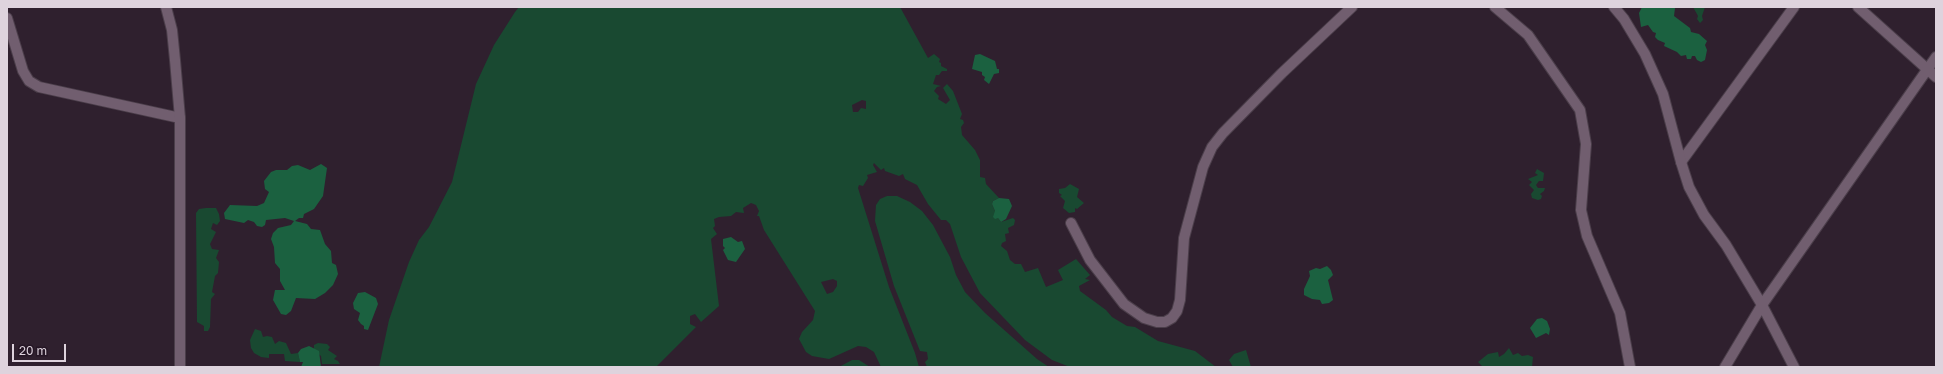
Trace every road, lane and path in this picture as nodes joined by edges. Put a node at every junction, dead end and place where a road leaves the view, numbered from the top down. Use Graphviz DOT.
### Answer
graph roads {
  1 [pos="166,7"];
  2 [pos="1352,7"];
  3 [pos="1495,7"];
  4 [pos="1614,7"];
  5 [pos="1794,7"];
  6 [pos="1858,7"];
  7 [pos="7,18"];
  8 [pos="1936,57"];
  9 [pos="1927,69"];
  10 [pos="1936,77"];
  11 [pos="180,118"];
  12 [pos="1681,162"];
  13 [pos="1072,223"];
  14 [pos="1762,305"];
  15 [pos="180,367"];
  16 [pos="1630,367"];
  17 [pos="1725,367"];
  18 [pos="1794,367"];
  1 -- 11 [label="street"];
  2 -- 13 [label="street"];
  3 -- 16 [label="street"];
  4 -- 12 [label="street"];
  5 -- 12 [label="street"];
  6 -- 9 [label="street"];
  7 -- 11 [label="street"];
  8 -- 9 [label="street"];
  9 -- 10 [label="street"];
  9 -- 14 [label="street"];
  11 -- 15 [label="street"];
  12 -- 14 [label="street"];
  14 -- 17 [label="street"];
  14 -- 18 [label="street"];
}
